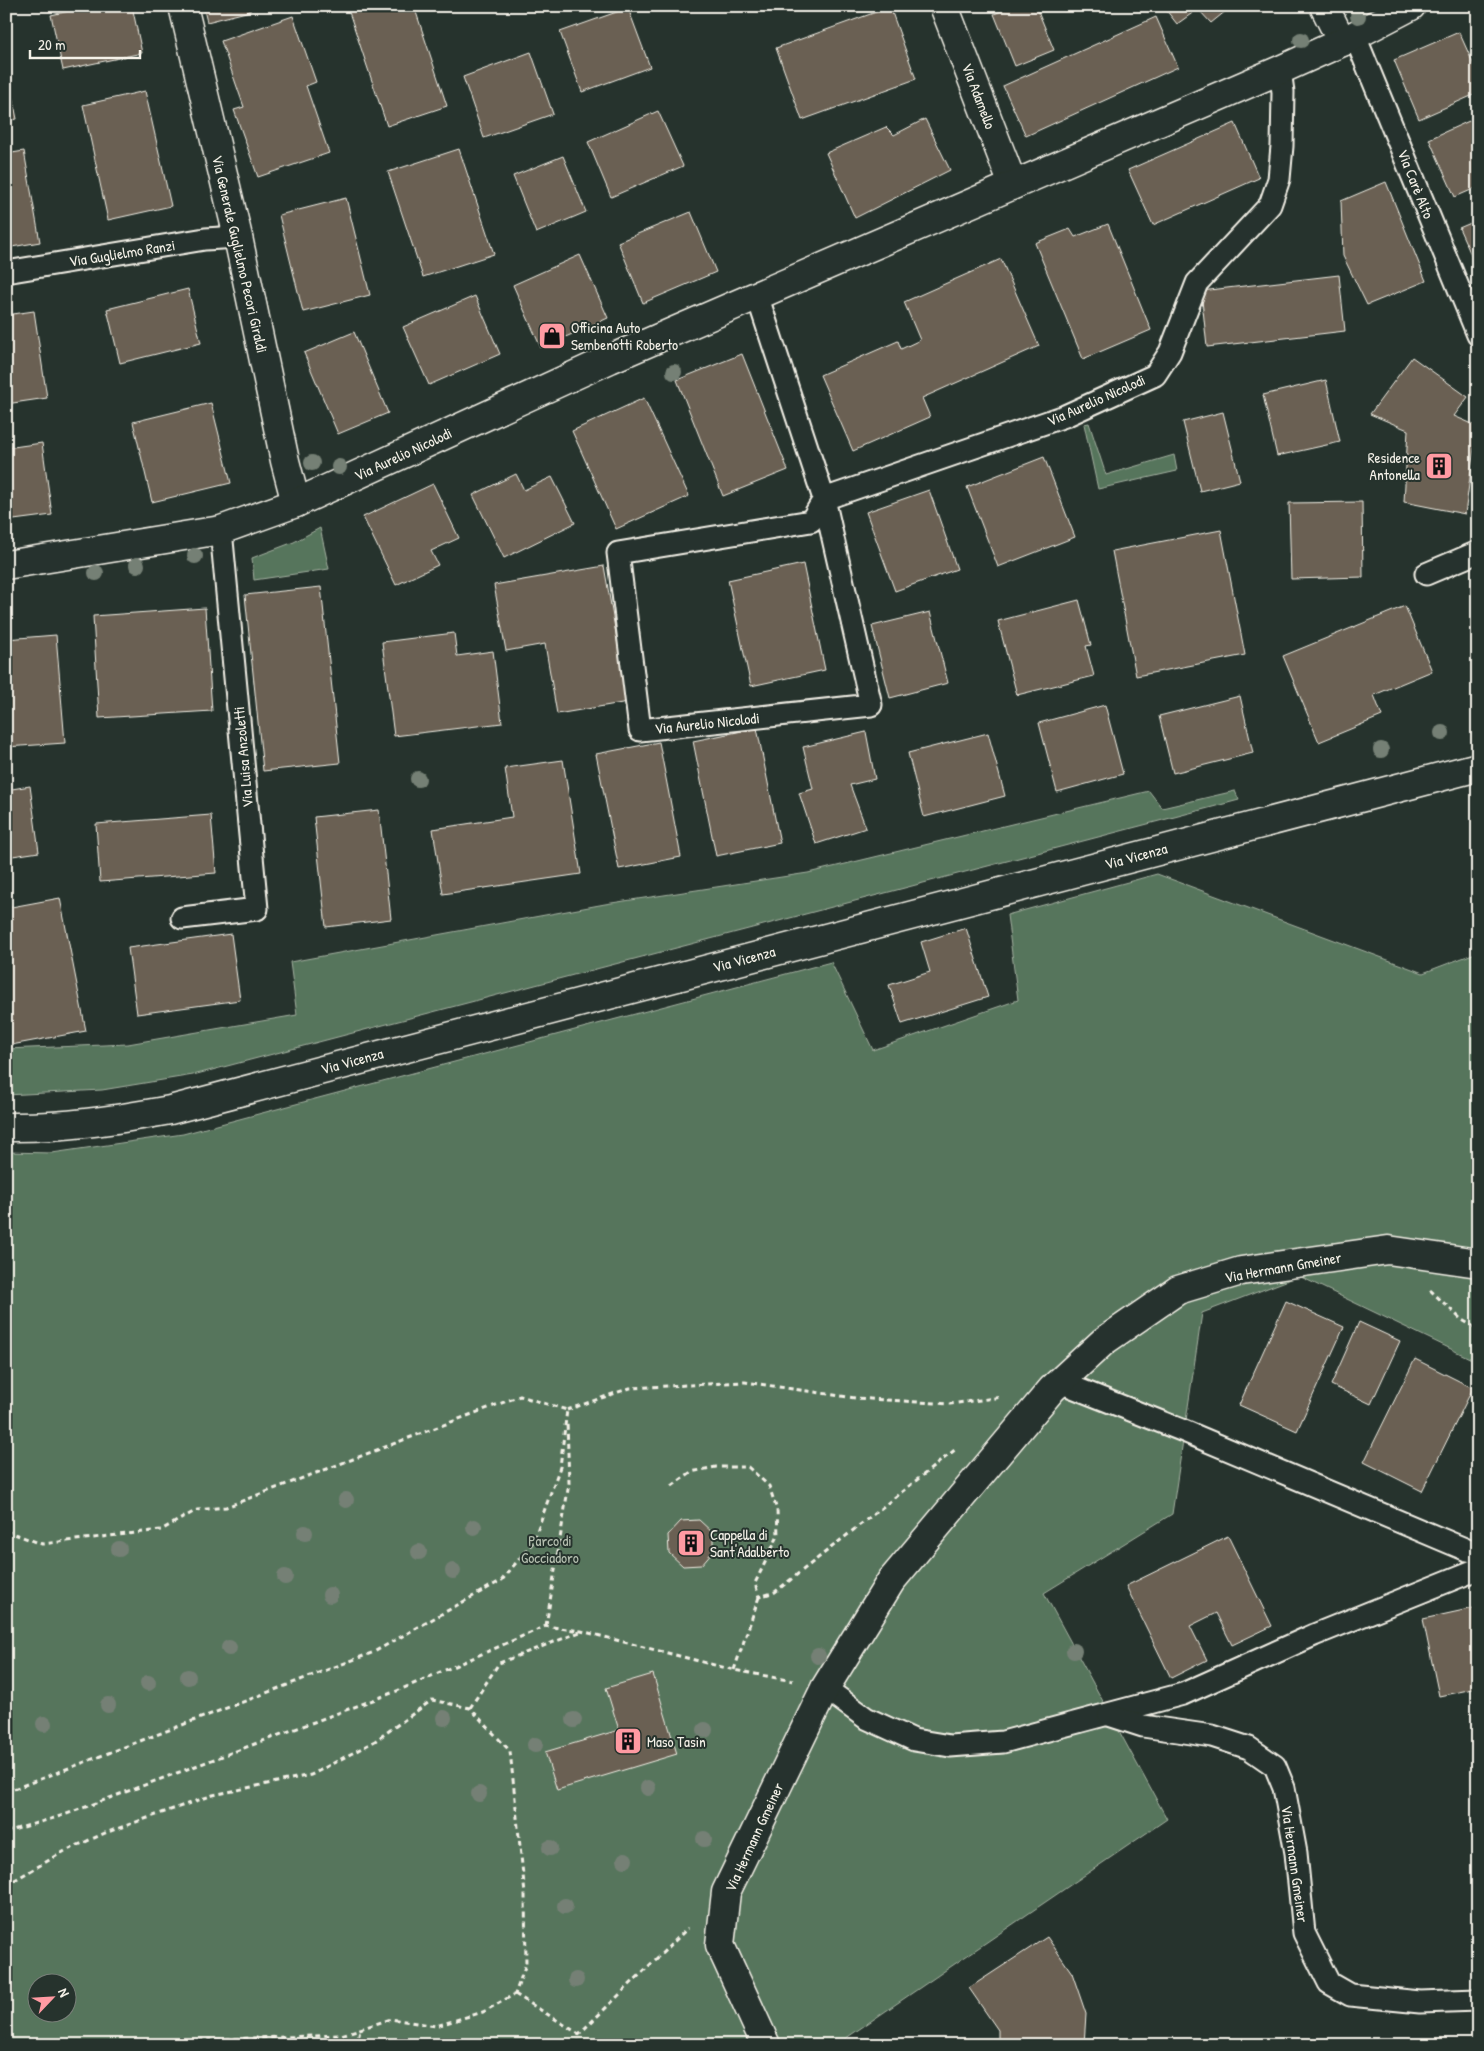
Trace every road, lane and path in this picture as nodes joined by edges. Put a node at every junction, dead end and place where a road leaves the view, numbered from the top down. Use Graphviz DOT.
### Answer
graph roads {
  1 [pos="183,6"];
  2 [pos="944,6"];
  3 [pos="1324,6"];
  4 [pos="1411,6"];
  5 [pos="1348,38"];
  6 [pos="1280,70"];
  7 [pos="1013,186"];
  8 [pos="238,237"];
  9 [pos="6,272"];
  10 [pos="757,295"];
  11 [pos="1478,335"];
  12 [pos="824,499"];
  13 [pos="296,503"];
  14 [pos="222,530"];
  15 [pos="1478,552"];
  16 [pos="6,565"];
  17 [pos="1426,574"];
  18 [pos="1478,767"];
  19 [pos="182,918"];
  20 [pos="6,1127"];
  21 [pos="1478,1263"];
  22 [pos="1056,1385"];
  23 [pos="567,1410"];
  24 [pos="959,1447"];
  25 [pos="672,1486"];
  26 [pos="6,1531"];
  27 [pos="1478,1552"];
  28 [pos="1478,1569"];
  29 [pos="759,1597"];
  30 [pos="546,1626"];
  31 [pos="581,1631"];
  32 [pos="734,1670"];
  33 [pos="825,1688"];
  34 [pos="470,1708"];
  35 [pos="1109,1715"];
  36 [pos="6,1792"];
  37 [pos="6,1832"];
  38 [pos="6,1885"];
  39 [pos="726,1892"];
  40 [pos="515,1994"];
  41 [pos="1478,2000"];
  42 [pos="360,2029"];
  43 [pos="579,2034"];
  44 [pos="182,2045"];
  45 [pos="357,2045"];
  46 [pos="578,2045"];
  47 [pos="766,2045"];
  1 -- 8 [label="street, Via Generale Guglielmo Pecori Giraldi"];
  2 -- 7 [label="street, Via Adamello"];
  3 -- 5 [label="street"];
  4 -- 5 [label="street, Via Aurelio Nicolodi"];
  5 -- 6 [label="street, Via Aurelio Nicolodi"];
  5 -- 11 [label="lane, Via Carè Alto"];
  6 -- 7 [label="street, Via Aurelio Nicolodi"];
  6 -- 12 [label="lane, Via Aurelio Nicolodi"];
  7 -- 10 [label="street, Via Aurelio Nicolodi"];
  8 -- 9 [label="lane, Via Guglielmo Ranzi"];
  8 -- 13 [label="street, Via Generale Guglielmo Pecori Giraldi"];
  10 -- 12 [label="lane, Via Aurelio Nicolodi"];
  10 -- 13 [label="street, Via Aurelio Nicolodi"];
  12 -- 12 [label="lane, Via Aurelio Nicolodi"];
  13 -- 14 [label="street"];
  14 -- 16 [label="street"];
  14 -- 19 [label="lane, Via Luisa Anzoletti"];
  15 -- 17 [label="lane"];
  18 -- 20 [label="street, Via Vicenza"];
  21 -- 22 [label="street, Via Hermann Gmeiner"];
  22 -- 23 [label="path"];
  22 -- 27 [label="lane"];
  22 -- 33 [label="street, Via Hermann Gmeiner"];
  23 -- 26 [label="path"];
  23 -- 30 [label="path"];
  23 -- 36 [label="path"];
  24 -- 29 [label="path"];
  25 -- 29 [label="path"];
  28 -- 35 [label="lane"];
  29 -- 32 [label="path"];
  30 -- 31 [label="path"];
  30 -- 37 [label="path"];
  31 -- 32 [label="path"];
  31 -- 34 [label="path"];
  32 -- 33 [label="path"];
  33 -- 35 [label="lane"];
  33 -- 39 [label="street, Via Hermann Gmeiner"];
  34 -- 38 [label="path"];
  34 -- 40 [label="path"];
  35 -- 41 [label="lane, Via Hermann Gmeiner"];
  39 -- 43 [label="path"];
  39 -- 47 [label="street, Via Hermann Gmeiner"];
  40 -- 42 [label="path"];
  40 -- 43 [label="path"];
  42 -- 44 [label="path"];
  42 -- 45 [label="path"];
  43 -- 46 [label="path"];
}
